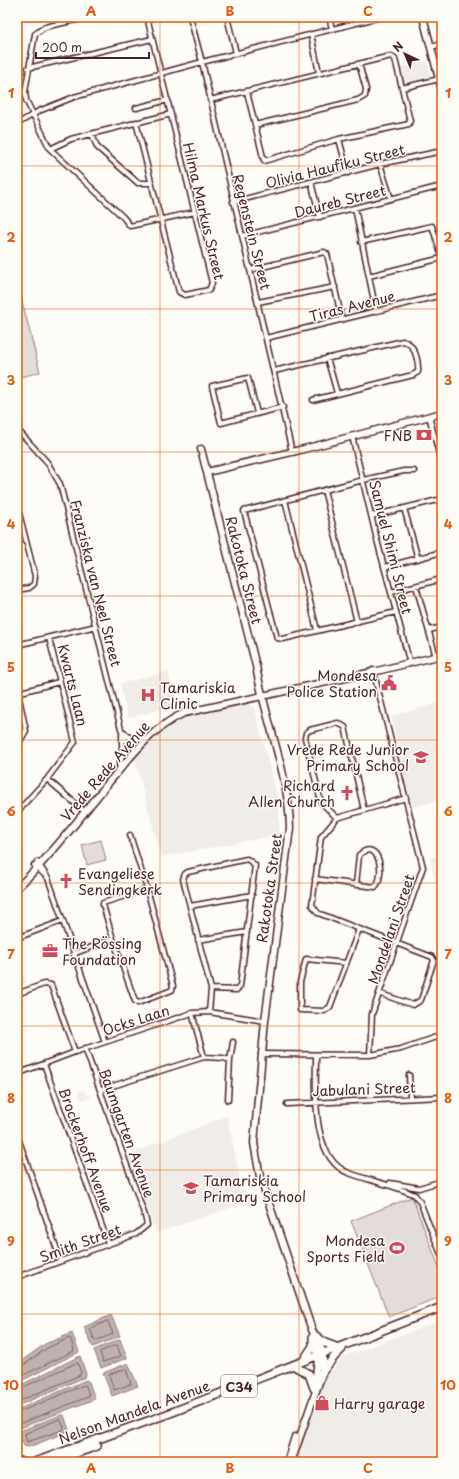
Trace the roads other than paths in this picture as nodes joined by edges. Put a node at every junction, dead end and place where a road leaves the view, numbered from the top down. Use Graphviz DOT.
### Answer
graph roads {
  1 [pos="89,17"];
  2 [pos="147,17"];
  3 [pos="190,17"];
  4 [pos="227,17"];
  5 [pos="329,17"];
  6 [pos="380,17"];
  7 [pos="423,17"];
  8 [pos="365,19"];
  9 [pos="332,29"];
  10 [pos="311,34"];
  11 [pos="152,39"];
  12 [pos="442,44"];
  13 [pos="431,46"];
  14 [pos="236,53"];
  15 [pos="202,62"];
  16 [pos="359,64"];
  17 [pos="28,68"];
  18 [pos="320,73"];
  19 [pos="162,74"];
  20 [pos="439,79"];
  21 [pos="402,88"];
  22 [pos="442,90"];
  23 [pos="247,92"];
  24 [pos="168,100"];
  25 [pos="210,100"];
  26 [pos="136,108"];
  27 [pos="33,114"];
  28 [pos="171,114"];
  29 [pos="136,122"];
  30 [pos="17,124"];
  31 [pos="255,126"];
  32 [pos="92,134"];
  33 [pos="339,139"];
  34 [pos="50,149"];
  35 [pos="442,151"];
  36 [pos="380,164"];
  37 [pos="348,172"];
  38 [pos="311,182"];
  39 [pos="151,183"];
  40 [pos="442,186"];
  41 [pos="391,199"];
  42 [pos="233,202"];
  43 [pos="355,208"];
  44 [pos="195,212"];
  45 [pos="320,217"];
  46 [pos="160,220"];
  47 [pos="242,236"];
  48 [pos="361,242"];
  49 [pos="442,258"];
  50 [pos="250,270"];
  51 [pos="369,276"];
  52 [pos="334,287"];
  53 [pos="442,295"];
  54 [pos="258,302"];
  55 [pos="376,311"];
  56 [pos="342,320"];
  57 [pos="266,338"];
  58 [pos="327,358"];
  59 [pos="274,371"];
  60 [pos="336,393"];
  61 [pos="313,400"];
  62 [pos="283,407"];
  63 [pos="442,413"];
  64 [pos="257,414"];
  65 [pos="429,416"];
  66 [pos="17,429"];
  67 [pos="352,436"];
  68 [pos="201,449"];
  69 [pos="292,452"];
  70 [pos="442,465"];
  71 [pos="414,471"];
  72 [pos="206,472"];
  73 [pos="363,480"];
  74 [pos="324,490"];
  75 [pos="442,498"];
  76 [pos="285,500"];
  77 [pos="17,505"];
  78 [pos="404,508"];
  79 [pos="372,516"];
  80 [pos="442,552"];
  81 [pos="418,558"];
  82 [pos="385,567"];
  83 [pos="442,579"];
  84 [pos="416,586"];
  85 [pos="17,590"];
  86 [pos="391,592"];
  87 [pos="396,612"];
  88 [pos="357,622"];
  89 [pos="96,626"];
  90 [pos="442,626"];
  91 [pos="317,630"];
  92 [pos="429,630"];
  93 [pos="49,638"];
  94 [pos="17,645"];
  95 [pos="442,651"];
  96 [pos="438,655"];
  97 [pos="409,662"];
  98 [pos="373,671"];
  99 [pos="60,682"];
  100 [pos="18,693"];
  101 [pos="261,693"];
  102 [pos="121,729"];
  103 [pos="143,738"];
  104 [pos="17,746"];
  105 [pos="135,749"];
  106 [pos="119,765"];
  107 [pos="47,779"];
  108 [pos="406,798"];
  109 [pos="83,810"];
  110 [pos="364,810"];
  111 [pos="17,812"];
  112 [pos="337,818"];
  113 [pos="130,835"];
  114 [pos="37,865"];
  115 [pos="30,875"];
  116 [pos="46,876"];
  117 [pos="315,879"];
  118 [pos="17,884"];
  119 [pos="356,885"];
  120 [pos="17,888"];
  121 [pos="147,889"];
  122 [pos="252,895"];
  123 [pos="190,906"];
  124 [pos="62,921"];
  125 [pos="359,929"];
  126 [pos="247,932"];
  127 [pos="17,938"];
  128 [pos="113,939"];
  129 [pos="198,940"];
  130 [pos="398,944"];
  131 [pos="73,954"];
  132 [pos="346,963"];
  133 [pos="211,989"];
  134 [pos="17,994"];
  135 [pos="380,994"];
  136 [pos="209,1012"];
  137 [pos="192,1013"];
  138 [pos="265,1021"];
  139 [pos="442,1035"];
  140 [pos="105,1042"];
  141 [pos="233,1042"];
  142 [pos="85,1048"];
  143 [pos="75,1052"];
  144 [pos="261,1054"];
  145 [pos="370,1055"];
  146 [pos="316,1056"];
  147 [pos="204,1057"];
  148 [pos="230,1060"];
  149 [pos="44,1064"];
  150 [pos="17,1074"];
  151 [pos="409,1075"];
  152 [pos="100,1090"];
  153 [pos="410,1098"];
  154 [pos="442,1098"];
  155 [pos="228,1100"];
  156 [pos="316,1102"];
  157 [pos="287,1104"];
  158 [pos="17,1135"];
  159 [pos="19,1147"];
  160 [pos="374,1180"];
  161 [pos="442,1181"];
  162 [pos="147,1225"];
  163 [pos="108,1243"];
  164 [pos="442,1257"];
  165 [pos="61,1261"];
  166 [pos="17,1277"];
  167 [pos="442,1307"];
  168 [pos="442,1312"];
  169 [pos="314,1334"];
  170 [pos="339,1348"];
  171 [pos="320,1356"];
  172 [pos="304,1360"];
  173 [pos="296,1367"];
  174 [pos="322,1371"];
  175 [pos="314,1388"];
  176 [pos="17,1460"];
  177 [pos="22,1462"];
  178 [pos="35,1462"];
  179 [pos="51,1462"];
  180 [pos="287,1462"];
  181 [pos="291,1462"];
  1 -- 17 [label="street"];
  2 -- 11 [label="street, Hilma Markus Street"];
  3 -- 15 [label="street, Regenstein Street"];
  4 -- 14 [label="street"];
  5 -- 9 [label="street"];
  6 -- 8 [label="street"];
  7 -- 13 [label="street"];
  8 -- 9 [label="street"];
  9 -- 10 [label="street"];
  10 -- 14 [label="street"];
  10 -- 18 [label="street"];
  11 -- 17 [label="street"];
  11 -- 19 [label="street, Hilma Markus Street"];
  12 -- 13 [label="street"];
  13 -- 20 [label="street"];
  14 -- 15 [label="street"];
  15 -- 19 [label="street"];
  15 -- 25 [label="street, Regenstein Street"];
  16 -- 18 [label="street"];
  16 -- 21 [label="street"];
  16 -- 31 [label="street"];
  17 -- 27 [label="street"];
  18 -- 23 [label="street"];
  19 -- 24 [label="street, Hilma Markus Street"];
  19 -- 27 [label="street"];
  20 -- 21 [label="street"];
  20 -- 22 [label="street"];
  21 -- 33 [label="street"];
  23 -- 25 [label="street"];
  23 -- 31 [label="street"];
  24 -- 26 [label="street"];
  24 -- 28 [label="street, Hilma Markus Street"];
  25 -- 42 [label="street, Regenstein Street"];
  27 -- 30 [label="street"];
  27 -- 34 [label="street"];
  28 -- 29 [label="street"];
  28 -- 44 [label="street, Hilma Markus Street"];
  29 -- 32 [label="street"];
  29 -- 39 [label="street, Hilma Markus Street"];
  31 -- 33 [label="street"];
  32 -- 34 [label="street"];
  32 -- 39 [label="street"];
  33 -- 37 [label="street"];
  34 -- 46 [label="street"];
  35 -- 36 [label="street, Olivia Haufiku Street"];
  36 -- 37 [label="street, Olivia Haufiku Street"];
  36 -- 41 [label="street"];
  37 -- 38 [label="street, Olivia Haufiku Street"];
  38 -- 42 [label="street, Olivia Haufiku Street"];
  38 -- 45 [label="street"];
  39 -- 46 [label="street, Hilma Markus Street"];
  40 -- 41 [label="street, Daureb Street"];
  41 -- 43 [label="street, Daureb Street"];
  42 -- 47 [label="street, Regenstein Street"];
  43 -- 45 [label="street, Daureb Street"];
  43 -- 48 [label="street"];
  44 -- 46 [label="street"];
  44 -- 46 [label="street, Hilma Markus Street"];
  45 -- 47 [label="street, Daureb Street"];
  47 -- 50 [label="street, Regenstein Street"];
  48 -- 49 [label="street"];
  48 -- 51 [label="street"];
  49 -- 51 [label="street"];
  50 -- 52 [label="street"];
  50 -- 54 [label="street, Regenstein Street"];
  51 -- 55 [label="street"];
  52 -- 54 [label="street"];
  52 -- 56 [label="street"];
  53 -- 55 [label="street, Tiras Avenue"];
  54 -- 57 [label="street, Regenstein Street"];
  55 -- 56 [label="street, Tiras Avenue"];
  56 -- 57 [label="street, Tiras Avenue"];
  57 -- 59 [label="street, Regenstein Street"];
  58 -- 59 [label="street"];
  58 -- 60 [label="street"];
  58 -- 60 [label="street"];
  59 -- 62 [label="street, Regenstein Street"];
  60 -- 61 [label="street"];
  62 -- 64 [label="street"];
  62 -- 69 [label="street, Regenstein Street"];
  63 -- 65 [label="street"];
  64 -- 64 [label="street"];
  65 -- 67 [label="street"];
  65 -- 70 [label="street"];
  66 -- 89 [label="street, Franziska van Neel Street"];
  67 -- 69 [label="street"];
  67 -- 73 [label="street, Samuel Shimi Street"];
  68 -- 72 [label="street, Rakotoka Street"];
  69 -- 72 [label="street"];
  71 -- 73 [label="street"];
  72 -- 101 [label="street, Rakotoka Street"];
  73 -- 74 [label="street"];
  73 -- 79 [label="street, Samuel Shimi Street"];
  74 -- 76 [label="street"];
  74 -- 88 [label="street"];
  75 -- 78 [label="street"];
  76 -- 91 [label="street"];
  76 -- 91 [label="street"];
  77 -- 85 [label="street"];
  78 -- 79 [label="street"];
  78 -- 81 [label="street"];
  79 -- 82 [label="street, Samuel Shimi Street"];
  80 -- 81 [label="street"];
  81 -- 82 [label="street"];
  82 -- 86 [label="street, Samuel Shimi Street"];
  83 -- 84 [label="street"];
  84 -- 86 [label="street"];
  84 -- 92 [label="street"];
  86 -- 87 [label="street, Samuel Shimi Street"];
  87 -- 88 [label="street"];
  87 -- 97 [label="street, Samuel Shimi Street"];
  88 -- 91 [label="street"];
  89 -- 93 [label="street"];
  89 -- 102 [label="street, Franziska van Neel Street"];
  90 -- 92 [label="street"];
  92 -- 96 [label="street"];
  93 -- 94 [label="street"];
  93 -- 99 [label="street, Kwarts Laan"];
  95 -- 96 [label="street, Vrede Rede Avenue"];
  96 -- 97 [label="street, Vrede Rede Avenue"];
  97 -- 98 [label="street, Vrede Rede Avenue"];
  98 -- 101 [label="street, Vrede Rede Avenue"];
  98 -- 108 [label="street, Mondelani Street"];
  99 -- 100 [label="street"];
  99 -- 107 [label="street, Kwarts Laan"];
  100 -- 104 [label="street"];
  101 -- 103 [label="street, Vrede Rede Avenue"];
  101 -- 105 [label="street, Vrede Rede Avenue"];
  101 -- 138 [label="street, Rakotoka Street"];
  102 -- 103 [label="street"];
  102 -- 105 [label="street, Franziska van Neel Street"];
  102 -- 106 [label="street"];
  103 -- 105 [label="street, Vrede Rede Avenue"];
  105 -- 106 [label="street, Vrede Rede Avenue"];
  105 -- 109 [label="street, Vrede Rede Avenue"];
  106 -- 109 [label="street, Vrede Rede Avenue"];
  107 -- 109 [label="street"];
  107 -- 111 [label="street, Kwarts Laan"];
  108 -- 110 [label="street"];
  108 -- 130 [label="street, Mondelani Street"];
  109 -- 114 [label="street, Vrede Rede Avenue"];
  110 -- 112 [label="street"];
  110 -- 112 [label="street"];
  112 -- 117 [label="street"];
  113 -- 121 [label="street"];
  114 -- 115 [label="street, Vrede Rede Avenue"];
  114 -- 116 [label="street"];
  114 -- 118 [label="street, Vrede Rede Avenue"];
  115 -- 116 [label="street"];
  115 -- 120 [label="street, Vrede Rede Avenue"];
  116 -- 124 [label="street"];
  117 -- 119 [label="street"];
  117 -- 125 [label="street"];
  119 -- 119 [label="street"];
  121 -- 128 [label="street"];
  121 -- 128 [label="street"];
  122 -- 123 [label="street"];
  122 -- 123 [label="street"];
  122 -- 126 [label="street"];
  123 -- 129 [label="street"];
  124 -- 127 [label="street"];
  124 -- 131 [label="street"];
  125 -- 130 [label="street"];
  125 -- 132 [label="street"];
  126 -- 129 [label="street"];
  126 -- 133 [label="street"];
  128 -- 131 [label="street"];
  129 -- 133 [label="street"];
  130 -- 135 [label="street, Mondelani Street"];
  130 -- 135 [label="street"];
  131 -- 140 [label="street"];
  132 -- 132 [label="street"];
  133 -- 136 [label="street"];
  134 -- 143 [label="street"];
  135 -- 145 [label="street, Mondelani Street"];
  136 -- 137 [label="street, Ocks Laan"];
  136 -- 138 [label="street, Ocks Laan"];
  137 -- 140 [label="street, Ocks Laan"];
  137 -- 147 [label="street"];
  138 -- 144 [label="street, Rakotoka Street"];
  139 -- 145 [label="street"];
  140 -- 142 [label="street, Ocks Laan"];
  141 -- 148 [label="street"];
  142 -- 143 [label="street, Ocks Laan"];
  142 -- 152 [label="street, Baumgarten Avenue"];
  143 -- 149 [label="street, Ocks Laan"];
  144 -- 146 [label="street"];
  144 -- 169 [label="street, Rakotoka Street"];
  145 -- 146 [label="street"];
  146 -- 156 [label="street"];
  147 -- 148 [label="street"];
  147 -- 152 [label="street"];
  148 -- 155 [label="street"];
  149 -- 150 [label="street, Ocks Laan"];
  149 -- 163 [label="street, Brockerhoff Avenue"];
  151 -- 153 [label="street"];
  152 -- 162 [label="street, Baumgarten Avenue"];
  153 -- 154 [label="street, Jabulani Street"];
  153 -- 156 [label="street, Jabulani Street"];
  156 -- 157 [label="street, Jabulani Street"];
  156 -- 160 [label="street"];
  158 -- 159 [label="street"];
  159 -- 165 [label="street"];
  160 -- 161 [label="street"];
  160 -- 164 [label="street"];
  162 -- 163 [label="street, Smith Street"];
  163 -- 165 [label="street, Smith Street"];
  165 -- 166 [label="street, Smith Street"];
  167 -- 170 [label="main road, Nelson Mandela Avenue / C34"];
  168 -- 170 [label="main road, Nelson Mandela Avenue / C34"];
  169 -- 170 [label="main road"];
  169 -- 171 [label="street, Rakotoka Street"];
  169 -- 172 [label="main road"];
  170 -- 171 [label="main road, Nelson Mandela Avenue / C34"];
  170 -- 174 [label="main road"];
  171 -- 172 [label="main road, Nelson Mandela Avenue / C34"];
  171 -- 173 [label="main road, Nelson Mandela Avenue / C34"];
  171 -- 174 [label="street, Rakotoka Street"];
  171 -- 175 [label="street, Rakotoka Street"];
  172 -- 178 [label="main road, Nelson Mandela Avenue / C34"];
  173 -- 175 [label="main road"];
  173 -- 179 [label="main road, Nelson Mandela Avenue / C34"];
  174 -- 181 [label="street, Rakotoka Street"];
  175 -- 180 [label="street, Rakotoka Street"];
  176 -- 177 [label="main road"];
}
